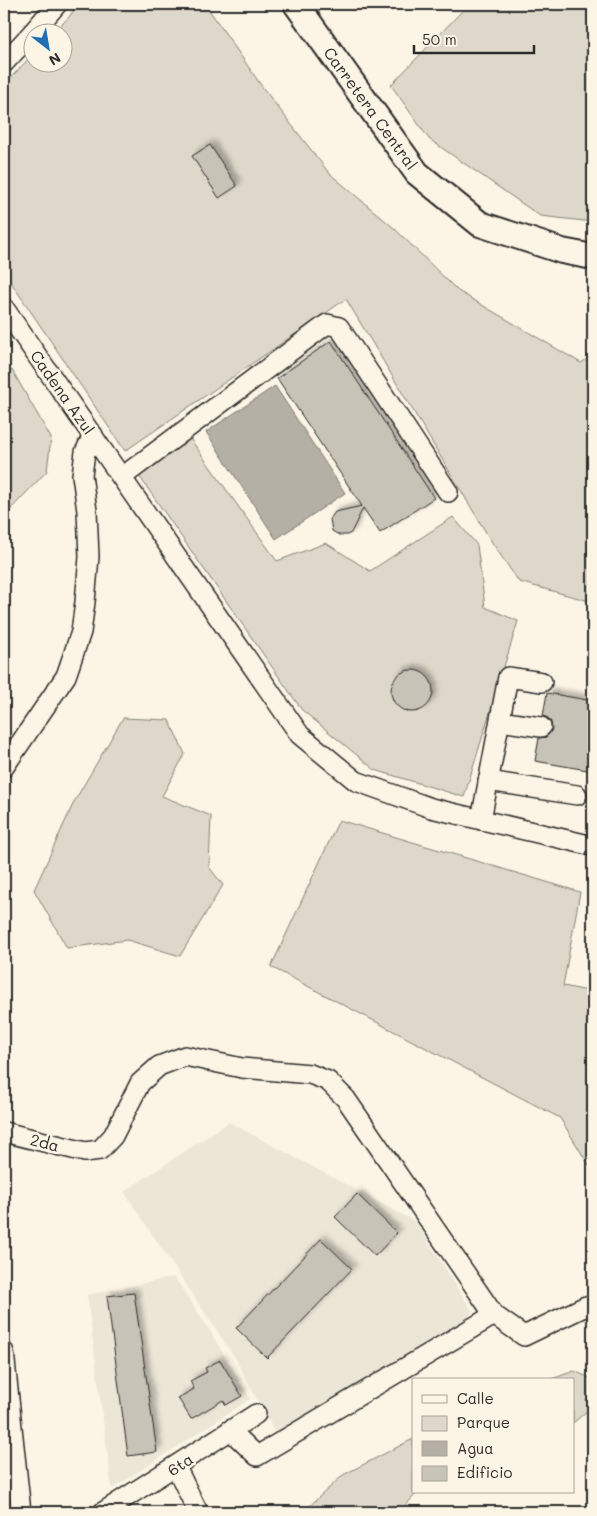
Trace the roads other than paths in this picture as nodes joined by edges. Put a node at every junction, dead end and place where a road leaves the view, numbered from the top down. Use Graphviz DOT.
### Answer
graph roads {
  1 [pos="57,4"];
  2 [pos="296,4"];
  3 [pos="42,22"];
  4 [pos="22,44"];
  5 [pos="4,63"];
  6 [pos="593,257"];
  7 [pos="4,308"];
  8 [pos="93,435"];
  9 [pos="122,477"];
  10 [pos="448,492"];
  11 [pos="542,682"];
  12 [pos="500,721"];
  13 [pos="541,727"];
  14 [pos="4,767"];
  15 [pos="488,781"];
  16 [pos="577,795"];
  17 [pos="481,820"];
  18 [pos="593,846"];
  19 [pos="4,1132"];
  20 [pos="593,1310"];
  21 [pos="494,1315"];
  22 [pos="4,1352"];
  23 [pos="256,1414"];
  24 [pos="230,1430"];
  25 [pos="176,1467"];
  26 [pos="21,1512"];
  27 [pos="103,1512"];
  28 [pos="198,1512"];
  1 -- 3 [label="street"];
  2 -- 6 [label="main road, Carretera Central"];
  4 -- 5 [label="street"];
  7 -- 8 [label="street, Cadena Azul"];
  8 -- 9 [label="street, Cadena Azul"];
  8 -- 14 [label="street"];
  9 -- 10 [label="street"];
  9 -- 17 [label="street, Cadena Azul"];
  11 -- 12 [label="street"];
  12 -- 13 [label="street"];
  12 -- 15 [label="street"];
  15 -- 16 [label="street"];
  15 -- 17 [label="street"];
  17 -- 18 [label="street, Cadena Azul"];
  19 -- 21 [label="street, 2da"];
  20 -- 21 [label="street"];
  21 -- 24 [label="street"];
  22 -- 26 [label="street"];
  23 -- 24 [label="street, 6ta"];
  24 -- 25 [label="street, 6ta"];
  25 -- 27 [label="street, 6ta"];
  25 -- 28 [label="street"];
}
